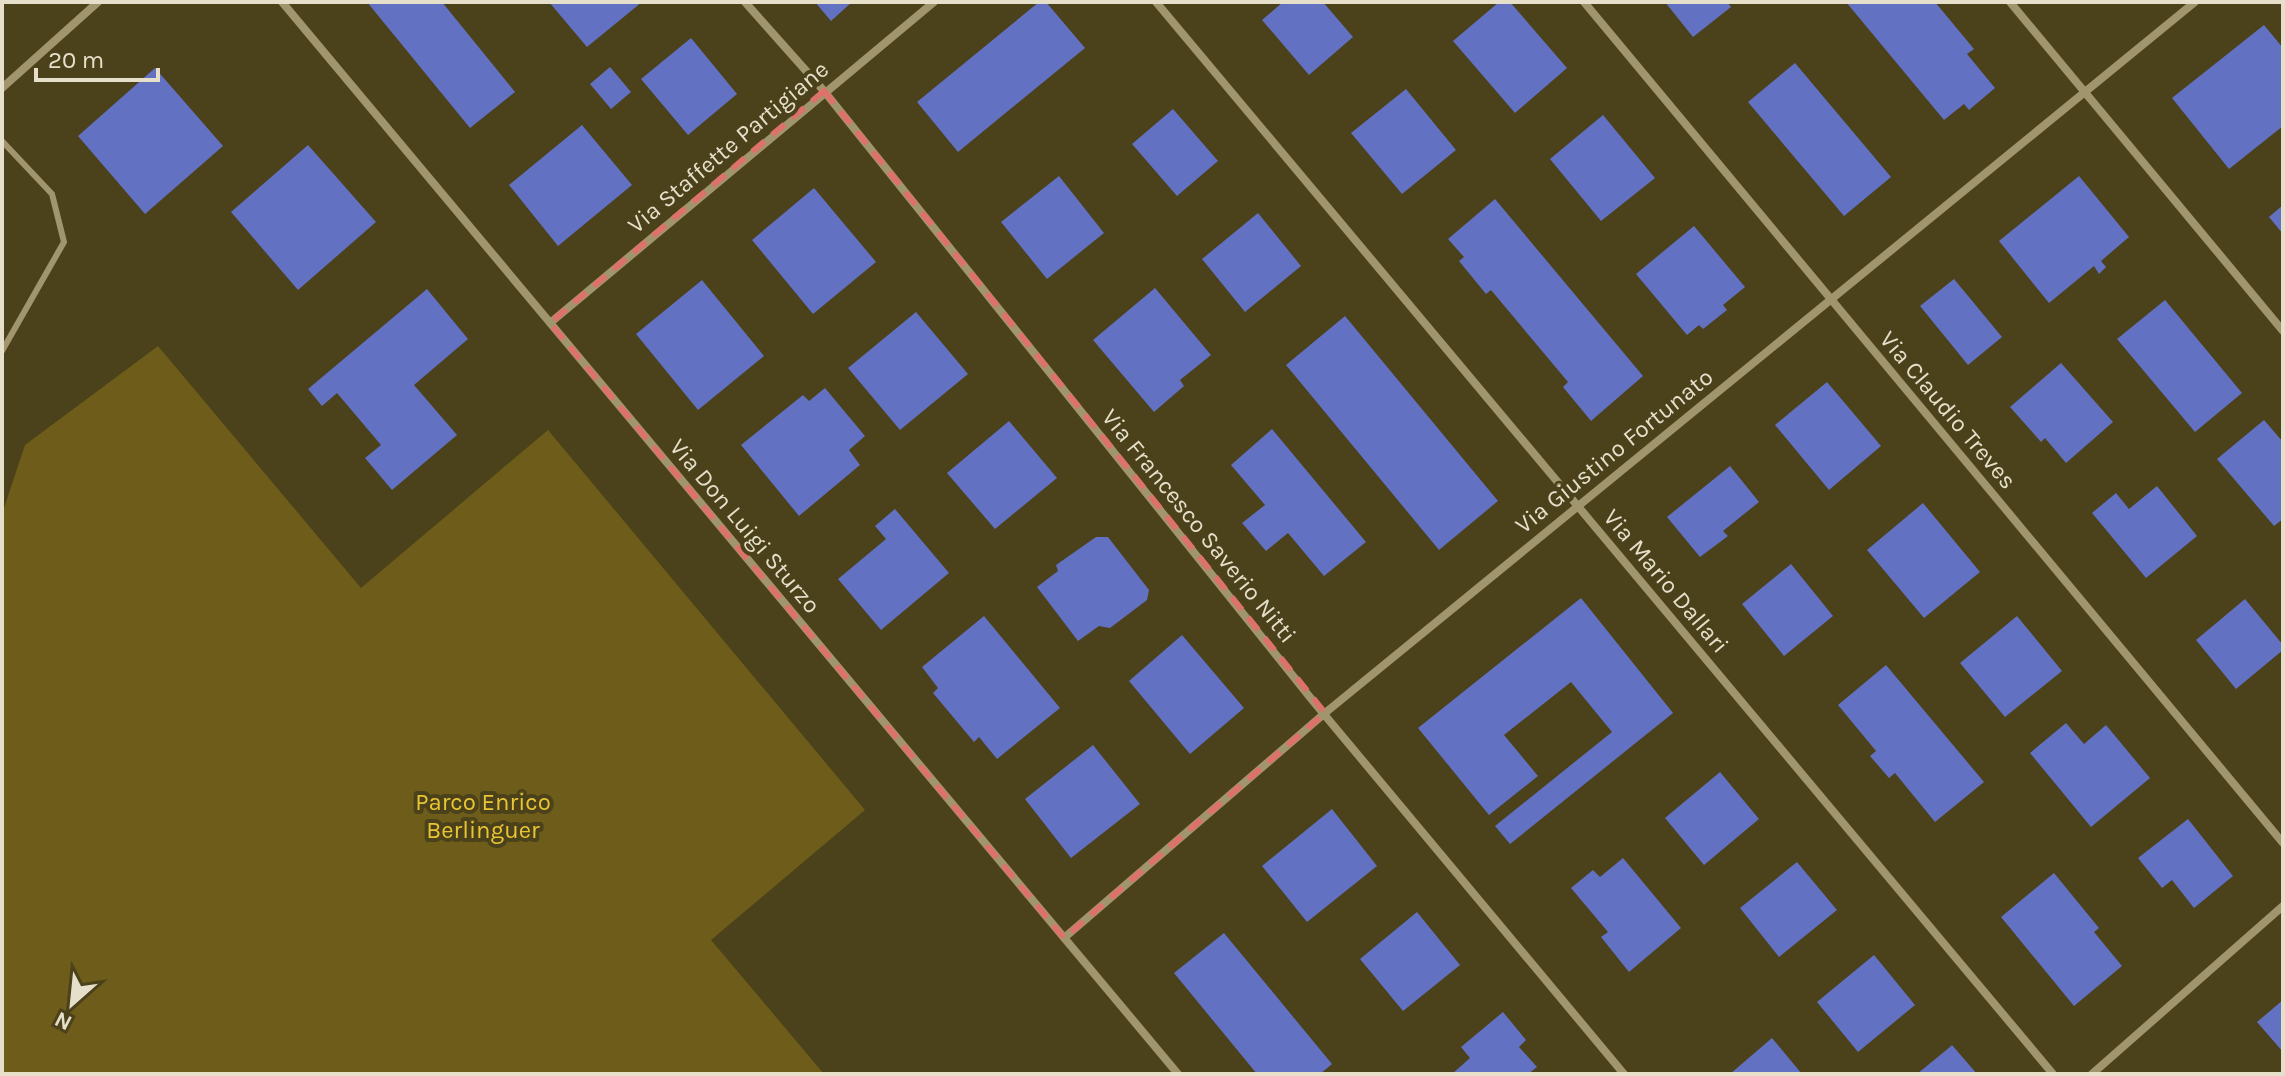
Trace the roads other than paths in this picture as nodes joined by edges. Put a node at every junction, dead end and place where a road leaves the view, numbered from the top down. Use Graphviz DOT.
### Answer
graph roads {
  1 [pos="98,2"];
  2 [pos="282,2"];
  3 [pos="745,2"];
  4 [pos="934,2"];
  5 [pos="1156,2"];
  6 [pos="1584,2"];
  7 [pos="2010,2"];
  8 [pos="2195,2"];
  9 [pos="2,88"];
  10 [pos="824,91"];
  11 [pos="2085,93"];
  12 [pos="2,141"];
  13 [pos="1832,301"];
  14 [pos="550,323"];
  15 [pos="2283,331"];
  16 [pos="2,351"];
  17 [pos="1576,506"];
  18 [pos="1325,713"];
  19 [pos="2283,843"];
  20 [pos="2283,906"];
  21 [pos="1064,938"];
  22 [pos="1178,1074"];
  23 [pos="1624,1074"];
  24 [pos="2053,1074"];
  25 [pos="2092,1074"];
  1 -- 9 [label="street"];
  2 -- 14 [label="street, Via Don Luigi Sturzo"];
  3 -- 10 [label="street, Via Francesco Saverio Nitti"];
  4 -- 10 [label="street, Via Staffette Partigiane"];
  5 -- 17 [label="street, Via Mario Dallari"];
  6 -- 13 [label="street, Via Claudio Treves"];
  7 -- 11 [label="street"];
  8 -- 11 [label="street, Via Giustino Fortunato"];
  10 -- 14 [label="street, Via Staffette Partigiane"];
  10 -- 18 [label="street, Via Francesco Saverio Nitti"];
  11 -- 13 [label="street, Via Giustino Fortunato"];
  11 -- 15 [label="street"];
  12 -- 16 [label="lane"];
  13 -- 17 [label="street, Via Giustino Fortunato"];
  13 -- 19 [label="street, Via Claudio Treves"];
  14 -- 21 [label="street, Via Don Luigi Sturzo"];
  17 -- 18 [label="street, Via Giustino Fortunato"];
  17 -- 24 [label="street, Via Mario Dallari"];
  18 -- 21 [label="street, Via Giustino Fortunato"];
  18 -- 23 [label="street, Via Francesco Saverio Nitti"];
  20 -- 25 [label="street"];
  21 -- 22 [label="street, Via Don Luigi Sturzo"];
}
